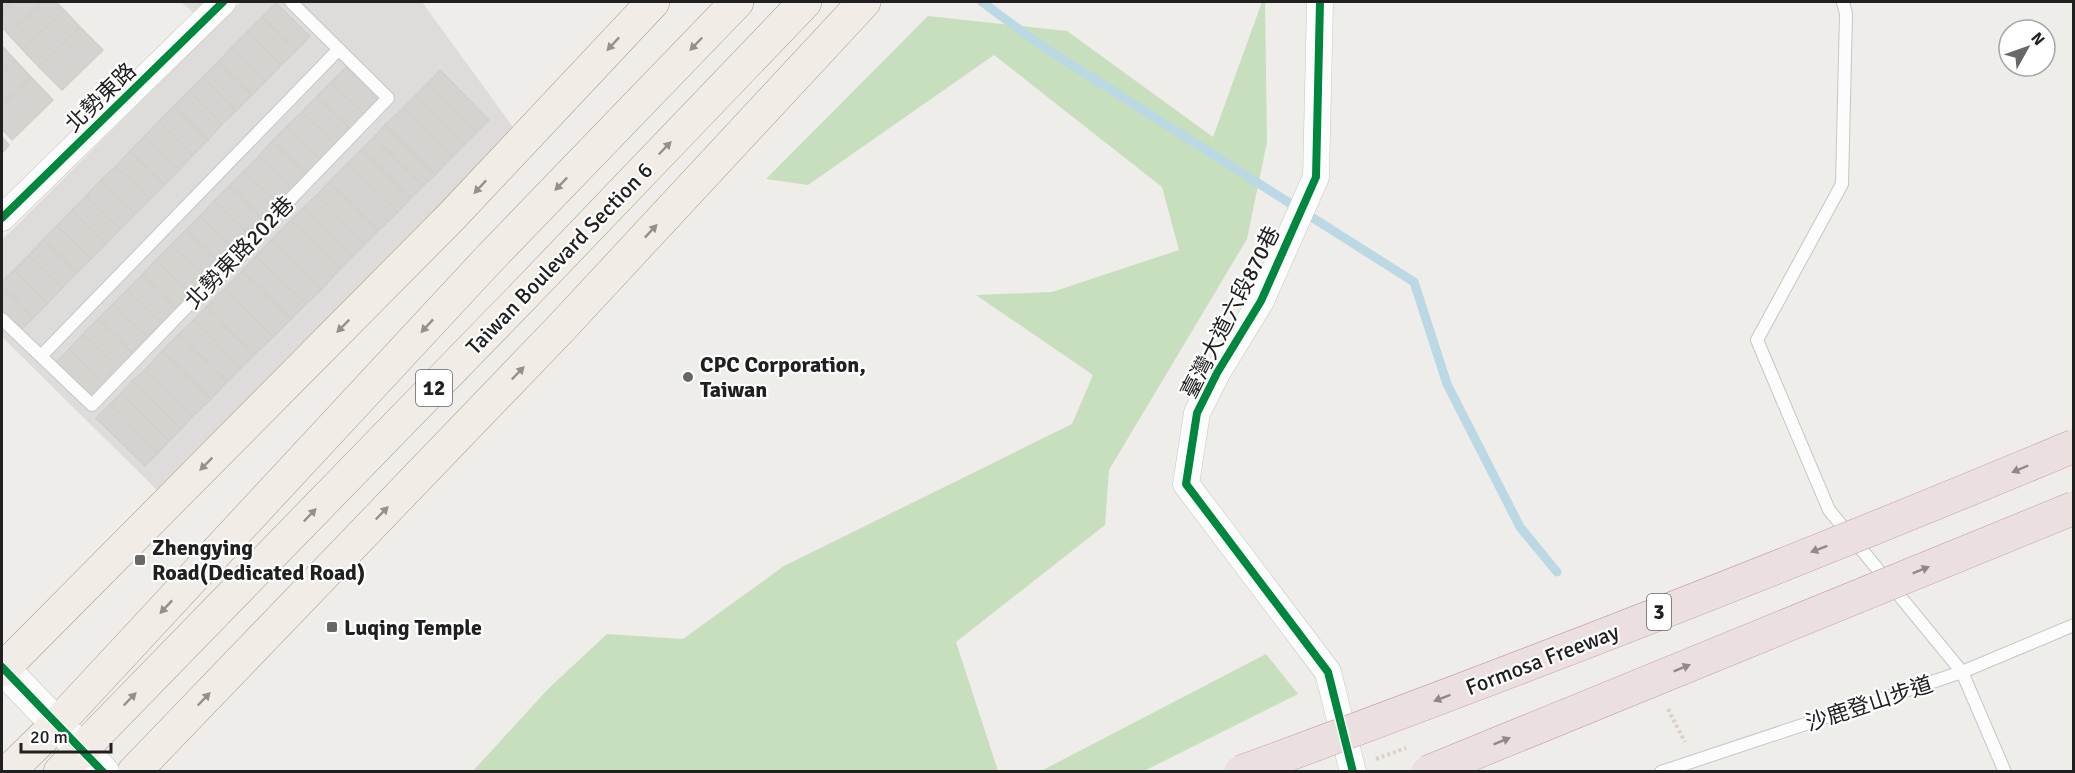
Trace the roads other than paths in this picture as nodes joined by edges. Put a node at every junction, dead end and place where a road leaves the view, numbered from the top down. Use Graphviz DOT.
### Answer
graph roads {
  1 [pos="223,2"];
  2 [pos="291,2"];
  3 [pos="653,2"];
  4 [pos="737,2"];
  5 [pos="805,2"];
  6 [pos="864,2"];
  7 [pos="1320,2"];
  8 [pos="1843,2"];
  9 [pos="339,49"];
  10 [pos="2,218"];
  11 [pos="2,319"];
  12 [pos="40,356"];
  13 [pos="2073,446"];
  14 [pos="2073,508"];
  15 [pos="2073,625"];
  16 [pos="2,669"];
  17 [pos="1962,672"];
  18 [pos="57,724"];
  19 [pos="82,764"];
  20 [pos="9,767"];
  21 [pos="134,771"];
  22 [pos="1241,771"];
  23 [pos="1353,771"];
  24 [pos="1428,771"];
  25 [pos="1661,771"];
  26 [pos="2005,771"];
  1 -- 10 [label="street, 北勢東路"];
  2 -- 9 [label="lane, 北勢東路202巷"];
  3 -- 16 [label="main road, one-way"];
  4 -- 18 [label="main road, 12, one-way"];
  19 -- 5 [label="main road, Taiwan Boulevard Section 6 / 12, one-way"];
  21 -- 6 [label="main road, Taiwan Boulevard Section 6 / 12, one-way"];
  7 -- 23 [label="street, 臺灣大道六段870巷"];
  8 -- 17 [label="lane"];
  9 -- 12 [label="lane"];
  9 -- 12 [label="lane, 北勢東路202巷"];
  11 -- 12 [label="lane, 北勢東路202巷"];
  13 -- 22 [label="highway, Formosa Freeway / 3, one-way, bridge"];
  24 -- 14 [label="highway, one-way, bridge"];
  15 -- 17 [label="lane, 沙鹿登山步道"];
  16 -- 18 [label="street"];
  17 -- 25 [label="lane, 沙鹿登山步道"];
  17 -- 26 [label="lane"];
  18 -- 19 [label="street"];
  18 -- 20 [label="main road, 12"];
}
